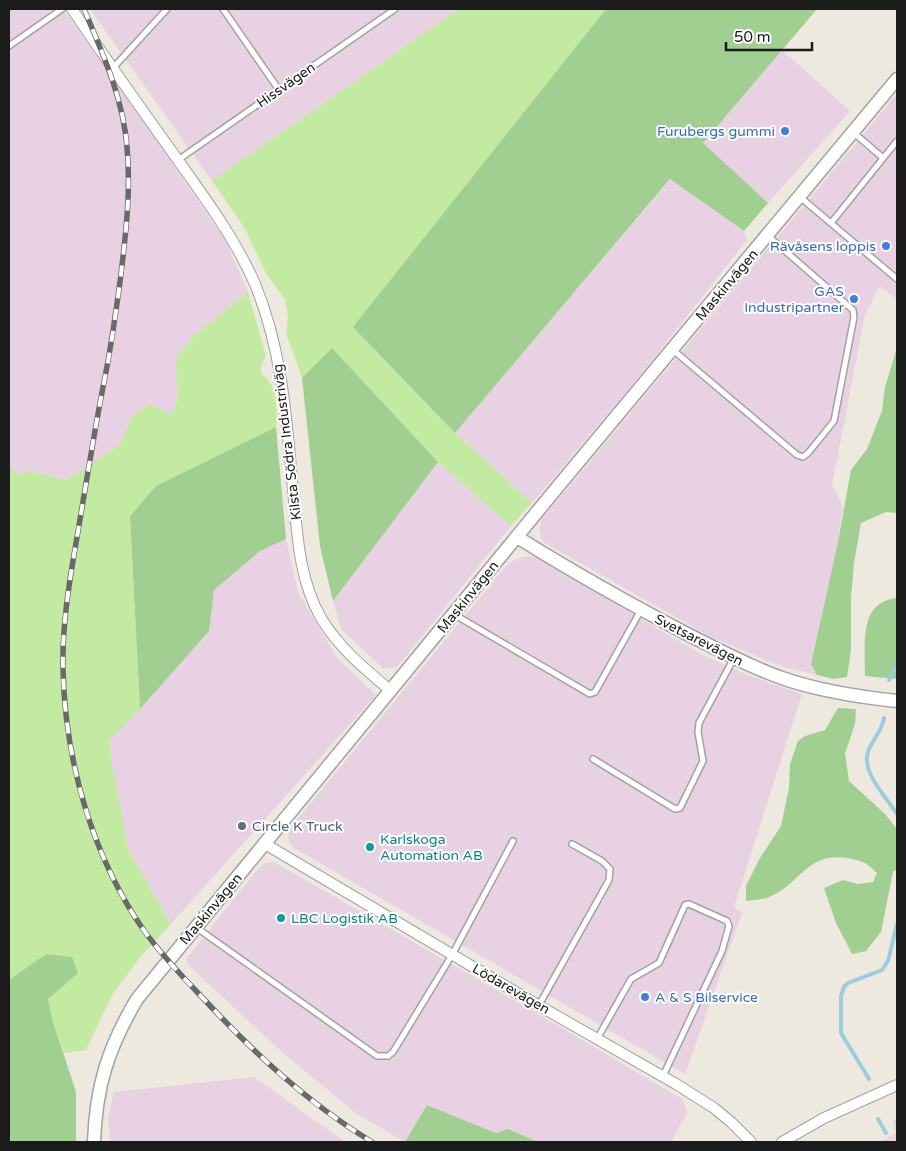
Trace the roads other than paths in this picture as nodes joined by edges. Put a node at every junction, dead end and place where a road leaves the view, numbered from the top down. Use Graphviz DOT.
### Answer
graph roads {
  1 [pos="62,9"];
  2 [pos="72,9"];
  3 [pos="167,9"];
  4 [pos="223,9"];
  5 [pos="395,9"];
  6 [pos="9,46"];
  7 [pos="113,68"];
  8 [pos="897,79"];
  9 [pos="279,90"];
  10 [pos="853,133"];
  11 [pos="897,141"];
  12 [pos="883,158"];
  13 [pos="178,160"];
  14 [pos="800,197"];
  15 [pos="830,223"];
  16 [pos="768,236"];
  17 [pos="897,279"];
  18 [pos="673,350"];
  19 [pos="517,537"];
  20 [pos="642,610"];
  21 [pos="454,614"];
  22 [pos="734,657"];
  23 [pos="391,690"];
  24 [pos="897,702"];
  25 [pos="593,759"];
  26 [pos="513,841"];
  27 [pos="265,844"];
  28 [pos="572,844"];
  29 [pos="196,927"];
  30 [pos="452,955"];
  31 [pos="538,1006"];
  32 [pos="597,1039"];
  33 [pos="663,1076"];
  34 [pos="897,1085"];
  35 [pos="94,1142"];
  36 [pos="751,1142"];
  37 [pos="782,1142"];
  1 -- 6 [label="lane"];
  2 -- 7 [label="street, Kilsta Södra Industriväg"];
  3 -- 7 [label="lane"];
  4 -- 9 [label="lane"];
  5 -- 9 [label="lane, Hissvägen"];
  7 -- 13 [label="street, Kilsta Södra Industriväg"];
  8 -- 10 [label="street, Maskinvägen"];
  9 -- 13 [label="lane, Hissvägen"];
  10 -- 12 [label="lane"];
  10 -- 14 [label="street, Maskinvägen"];
  11 -- 12 [label="lane"];
  12 -- 15 [label="lane"];
  13 -- 23 [label="street, Kilsta Södra Industriväg"];
  14 -- 15 [label="lane"];
  14 -- 16 [label="street, Maskinvägen"];
  15 -- 17 [label="lane"];
  16 -- 18 [label="street, Maskinvägen"];
  16 -- 18 [label="lane"];
  18 -- 19 [label="street, Maskinvägen"];
  19 -- 20 [label="street, Svetsarevägen"];
  19 -- 21 [label="street, Maskinvägen"];
  20 -- 21 [label="lane"];
  20 -- 22 [label="street, Svetsarevägen"];
  21 -- 23 [label="street, Maskinvägen"];
  22 -- 24 [label="street, Svetsarevägen"];
  22 -- 25 [label="lane"];
  23 -- 27 [label="street, Maskinvägen"];
  26 -- 30 [label="lane"];
  27 -- 29 [label="street, Maskinvägen"];
  27 -- 30 [label="street, Lödarevägen"];
  28 -- 31 [label="lane"];
  29 -- 30 [label="lane"];
  29 -- 35 [label="street, Maskinvägen"];
  30 -- 31 [label="street, Lödarevägen"];
  31 -- 32 [label="street, Lödarevägen"];
  32 -- 33 [label="street, Lödarevägen"];
  32 -- 33 [label="lane"];
  33 -- 36 [label="street, Lödarevägen"];
  34 -- 37 [label="street"];
}
